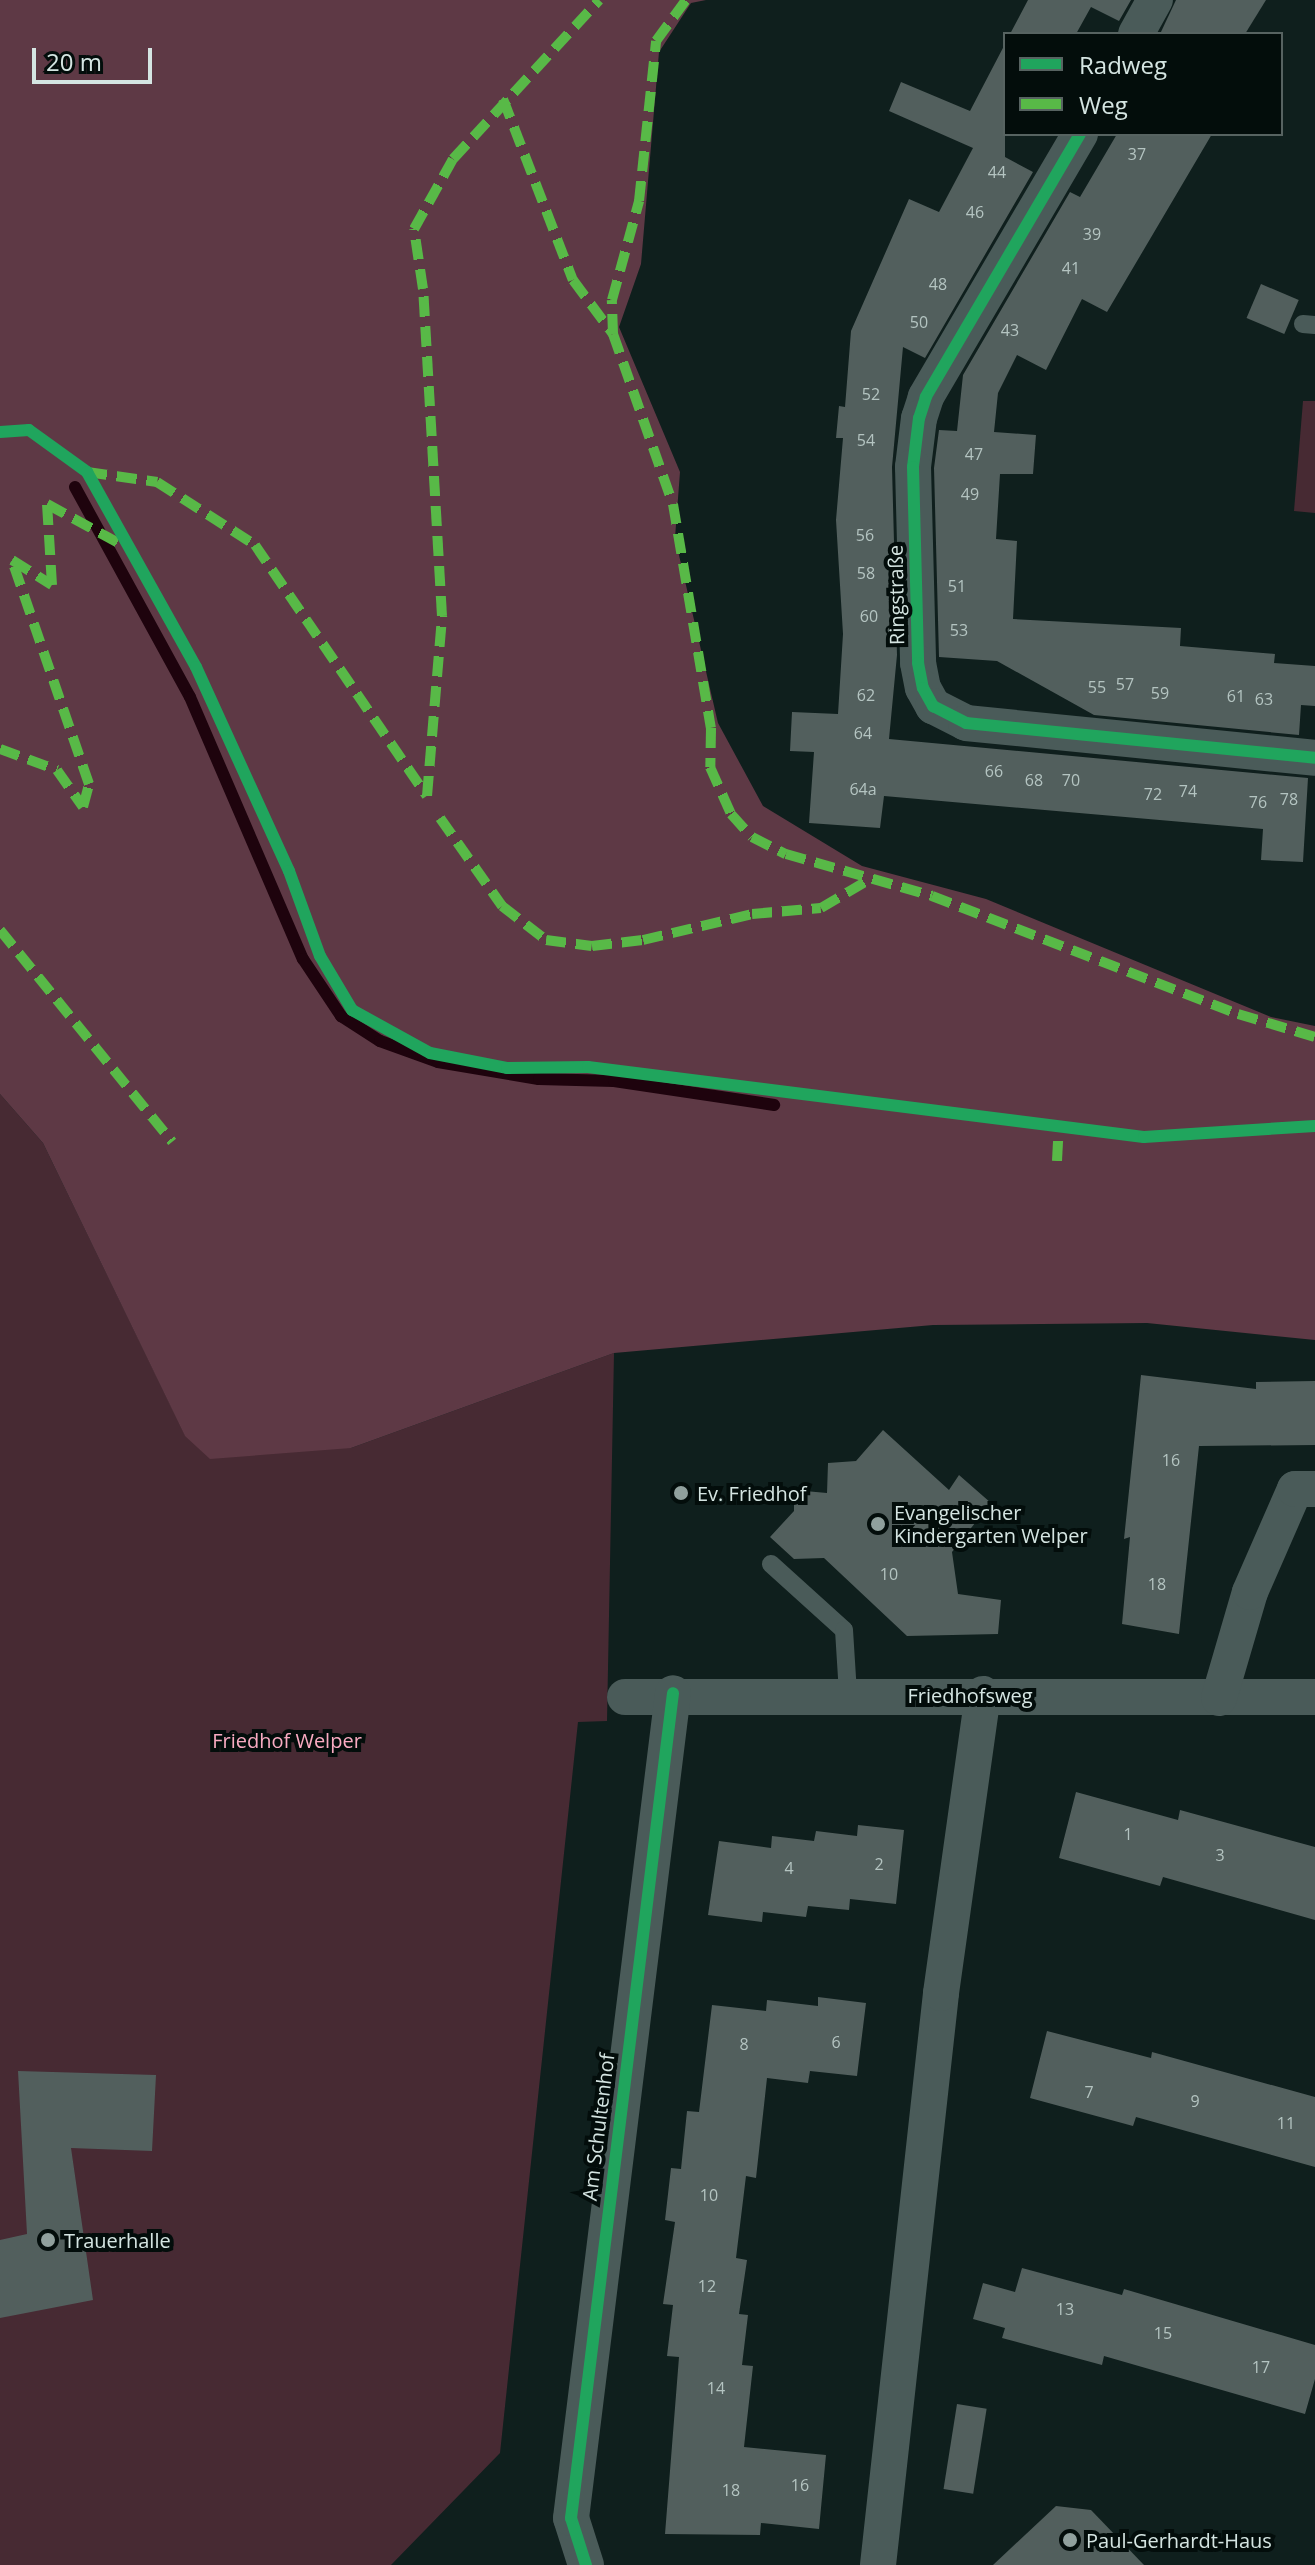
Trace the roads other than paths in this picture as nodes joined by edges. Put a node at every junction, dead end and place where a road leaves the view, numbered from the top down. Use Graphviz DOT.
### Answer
graph roads {
  1 [pos="1155,0"];
  2 [pos="1137,32"];
  3 [pos="1079,136"];
  4 [pos="1315,758"];
  5 [pos="1315,1489"];
  6 [pos="771,1564"];
  7 [pos="673,1693"];
  8 [pos="848,1694"];
  9 [pos="983,1694"];
  10 [pos="625,1697"];
  11 [pos="1315,1697"];
  12 [pos="1219,1698"];
  13 [pos="586,2565"];
  14 [pos="878,2565"];
  1 -- 2 [label="street"];
  3 -- 4 [label="street, Ringstraße"];
  5 -- 12 [label="street"];
  6 -- 8 [label="lane"];
  7 -- 8 [label="street, Friedhofsweg"];
  7 -- 10 [label="street, Friedhofsweg"];
  7 -- 13 [label="street, Am Schultenhof"];
  8 -- 9 [label="street, Friedhofsweg"];
  9 -- 12 [label="street, Friedhofsweg"];
  9 -- 14 [label="street"];
  11 -- 12 [label="street, Friedhofsweg"];
}
